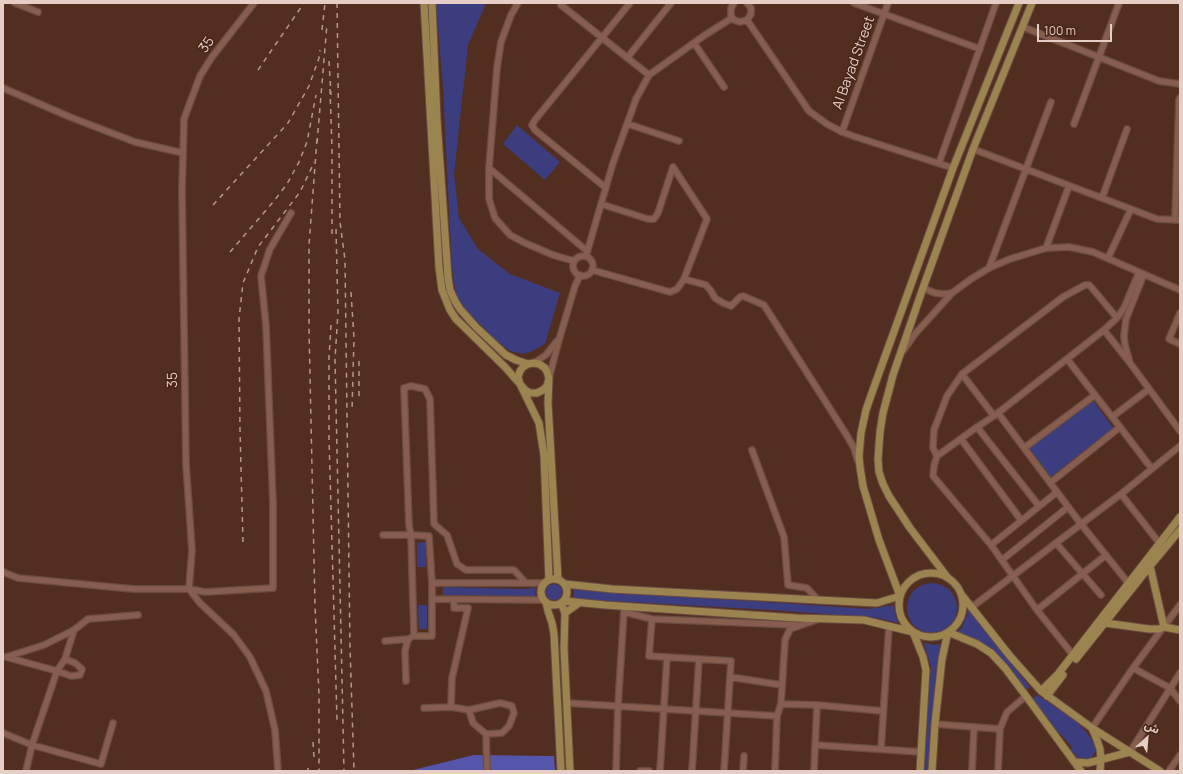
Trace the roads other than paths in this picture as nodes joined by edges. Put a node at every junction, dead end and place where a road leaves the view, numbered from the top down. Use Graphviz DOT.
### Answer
graph roads {
  1 [pos="15,3"];
  2 [pos="254,3"];
  3 [pos="424,3"];
  4 [pos="432,3"];
  5 [pos="518,3"];
  6 [pos="630,3"];
  7 [pos="671,3"];
  8 [pos="734,3"];
  9 [pos="854,3"];
  10 [pos="888,3"];
  11 [pos="996,3"];
  12 [pos="1019,3"];
  13 [pos="1032,3"];
  14 [pos="1119,3"];
  15 [pos="750,4"];
  16 [pos="561,5"];
  17 [pos="38,12"];
  18 [pos="884,14"];
  19 [pos="732,18"];
  20 [pos="747,20"];
  21 [pos="1023,27"];
  22 [pos="601,38"];
  23 [pos="694,43"];
  24 [pos="980,50"];
  25 [pos="1099,57"];
  26 [pos="627,58"];
  27 [pos="649,75"];
  28 [pos="1180,84"];
  29 [pos="724,87"];
  30 [pos="3,88"];
  31 [pos="1180,98"];
  32 [pos="1051,102"];
  33 [pos="628,124"];
  34 [pos="1074,124"];
  35 [pos="1127,129"];
  36 [pos="842,132"];
  37 [pos="679,141"];
  38 [pos="972,149"];
  39 [pos="183,153"];
  40 [pos="939,163"];
  41 [pos="489,168"];
  42 [pos="954,168"];
  43 [pos="1026,170"];
  44 [pos="1069,186"];
  45 [pos="606,188"];
  46 [pos="1102,198"];
  47 [pos="601,204"];
  48 [pos="1131,209"];
  49 [pos="291,213"];
  50 [pos="1178,220"];
  51 [pos="1046,248"];
  52 [pos="586,253"];
  53 [pos="1108,258"];
  54 [pos="574,261"];
  55 [pos="989,268"];
  56 [pos="592,270"];
  57 [pos="1142,273"];
  58 [pos="580,275"];
  59 [pos="684,279"];
  60 [pos="923,288"];
  61 [pos="1180,290"];
  62 [pos="952,293"];
  63 [pos="1180,313"];
  64 [pos="1117,318"];
  65 [pos="1104,330"];
  66 [pos="558,340"];
  67 [pos="1180,344"];
  68 [pos="900,354"];
  69 [pos="1066,359"];
  70 [pos="531,363"];
  71 [pos="1130,363"];
  72 [pos="962,374"];
  73 [pos="549,378"];
  74 [pos="520,384"];
  75 [pos="1149,389"];
  76 [pos="1095,395"];
  77 [pos="996,414"];
  78 [pos="1112,417"];
  79 [pos="977,427"];
  80 [pos="1120,427"];
  81 [pos="1180,431"];
  82 [pos="961,439"];
  83 [pos="1180,446"];
  84 [pos="1024,448"];
  85 [pos="752,450"];
  86 [pos="937,456"];
  87 [pos="860,467"];
  88 [pos="1152,469"];
  89 [pos="1050,483"];
  90 [pos="1057,492"];
  91 [pos="1120,494"];
  92 [pos="1039,506"];
  93 [pos="1068,507"];
  94 [pos="1180,517"];
  95 [pos="1022,520"];
  96 [pos="1081,524"];
  97 [pos="1180,530"];
  98 [pos="383,535"];
  99 [pos="411,535"];
  100 [pos="1056,543"];
  101 [pos="1160,544"];
  102 [pos="991,545"];
  103 [pos="1106,555"];
  104 [pos="1002,560"];
  105 [pos="1150,566"];
  106 [pos="3,572"];
  107 [pos="1083,574"];
  108 [pos="1013,576"];
  109 [pos="948,578"];
  110 [pos="558,579"];
  111 [pos="547,581"];
  112 [pos="432,583"];
  113 [pos="526,583"];
  114 [pos="565,584"];
  115 [pos="1129,584"];
  116 [pos="189,589"];
  117 [pos="961,594"];
  118 [pos="1101,594"];
  119 [pos="900,596"];
  120 [pos="432,599"];
  121 [pos="454,599"];
  122 [pos="818,600"];
  123 [pos="545,601"];
  124 [pos="562,602"];
  125 [pos="579,603"];
  126 [pos="1180,605"];
  127 [pos="972,607"];
  128 [pos="624,609"];
  129 [pos="1037,610"];
  130 [pos="565,613"];
  131 [pos="138,615"];
  132 [pos="822,618"];
  133 [pos="652,619"];
  134 [pos="1105,623"];
  135 [pos="797,625"];
  136 [pos="889,626"];
  137 [pos="1164,627"];
  138 [pos="74,630"];
  139 [pos="1180,630"];
  140 [pos="913,632"];
  141 [pos="948,632"];
  142 [pos="414,636"];
  143 [pos="408,639"];
  144 [pos="385,641"];
  145 [pos="1073,655"];
  146 [pos="4,657"];
  147 [pos="667,657"];
  148 [pos="65,659"];
  149 [pos="699,659"];
  150 [pos="1133,668"];
  151 [pos="57,671"];
  152 [pos="1180,675"];
  153 [pos="730,677"];
  154 [pos="406,681"];
  155 [pos="782,685"];
  156 [pos="1172,690"];
  157 [pos="1041,691"];
  158 [pos="1180,695"];
  159 [pos="1026,696"];
  160 [pos="1047,696"];
  161 [pos="1180,701"];
  162 [pos="567,702"];
  163 [pos="781,704"];
  164 [pos="817,705"];
  165 [pos="618,706"];
  166 [pos="451,707"];
  167 [pos="424,708"];
  168 [pos="664,709"];
  169 [pos="469,710"];
  170 [pos="696,711"];
  171 [pos="883,711"];
  172 [pos="728,713"];
  173 [pos="777,716"];
  174 [pos="113,723"];
  175 [pos="935,724"];
  176 [pos="974,727"];
  177 [pos="1092,728"];
  178 [pos="1000,729"];
  179 [pos="3,733"];
  180 [pos="486,734"];
  181 [pos="32,745"];
  182 [pos="816,745"];
  183 [pos="881,749"];
  184 [pos="921,752"];
  185 [pos="1130,752"];
  186 [pos="1180,755"];
  187 [pos="744,756"];
  188 [pos="1101,759"];
  189 [pos="1075,762"];
  190 [pos="26,771"];
  191 [pos="278,771"];
  192 [pos="487,771"];
  193 [pos="561,771"];
  194 [pos="570,771"];
  195 [pos="616,771"];
  196 [pos="640,771"];
  197 [pos="649,771"];
  198 [pos="660,771"];
  199 [pos="692,771"];
  200 [pos="724,771"];
  201 [pos="743,771"];
  202 [pos="775,771"];
  203 [pos="814,771"];
  204 [pos="920,771"];
  205 [pos="932,771"];
  206 [pos="972,771"];
  207 [pos="998,771"];
  208 [pos="1081,771"];
  209 [pos="1100,771"];
  210 [pos="1160,771"];
  211 [pos="1169,771"];
  1 -- 17 [label="street"];
  2 -- 39 [label="street, 35"];
  3 -- 74 [label="main road"];
  4 -- 70 [label="main road"];
  5 -- 41 [label="street"];
  6 -- 22 [label="street"];
  7 -- 26 [label="street"];
  8 -- 19 [label="street"];
  9 -- 18 [label="street"];
  10 -- 18 [label="street, Al Bayad Street"];
  11 -- 24 [label="street"];
  12 -- 42 [label="main road"];
  13 -- 21 [label="main road"];
  14 -- 25 [label="street"];
  15 -- 20 [label="street"];
  16 -- 22 [label="street"];
  18 -- 24 [label="street"];
  18 -- 36 [label="street, Al Bayad Street"];
  19 -- 20 [label="street"];
  19 -- 23 [label="street"];
  20 -- 36 [label="street"];
  21 -- 25 [label="street"];
  21 -- 38 [label="main road"];
  22 -- 26 [label="street"];
  22 -- 45 [label="street"];
  23 -- 27 [label="street"];
  23 -- 29 [label="street"];
  24 -- 40 [label="street"];
  25 -- 28 [label="street"];
  25 -- 34 [label="street"];
  26 -- 27 [label="street"];
  27 -- 33 [label="street"];
  30 -- 39 [label="street"];
  31 -- 50 [label="street"];
  32 -- 43 [label="street"];
  33 -- 37 [label="street"];
  33 -- 45 [label="street"];
  35 -- 46 [label="street"];
  36 -- 40 [label="street"];
  38 -- 43 [label="street"];
  38 -- 60 [label="main road"];
  39 -- 116 [label="street, 35"];
  40 -- 42 [label="street"];
  41 -- 52 [label="street"];
  41 -- 54 [label="street"];
  42 -- 87 [label="main road"];
  43 -- 44 [label="street"];
  43 -- 55 [label="street"];
  44 -- 46 [label="street"];
  44 -- 51 [label="street"];
  45 -- 47 [label="street"];
  46 -- 48 [label="street"];
  47 -- 52 [label="street"];
  47 -- 59 [label="street"];
  48 -- 50 [label="street"];
  48 -- 53 [label="street"];
  49 -- 116 [label="street"];
  51 -- 53 [label="street"];
  51 -- 55 [label="street"];
  52 -- 54 [label="street"];
  52 -- 56 [label="street"];
  53 -- 57 [label="street"];
  54 -- 58 [label="street"];
  55 -- 62 [label="street"];
  56 -- 58 [label="street"];
  56 -- 59 [label="street"];
  57 -- 61 [label="street"];
  57 -- 64 [label="street"];
  57 -- 71 [label="street"];
  58 -- 66 [label="street"];
  59 -- 87 [label="street"];
  60 -- 62 [label="street"];
  60 -- 68 [label="main road"];
  62 -- 68 [label="street"];
  63 -- 67 [label="street"];
  64 -- 65 [label="street"];
  64 -- 72 [label="street"];
  65 -- 69 [label="street"];
  65 -- 71 [label="street"];
  66 -- 70 [label="street"];
  66 -- 73 [label="street"];
  68 -- 109 [label="main road"];
  69 -- 76 [label="street"];
  69 -- 77 [label="street"];
  70 -- 73 [label="main road"];
  70 -- 74 [label="main road"];
  71 -- 75 [label="street"];
  72 -- 77 [label="street"];
  72 -- 86 [label="street"];
  73 -- 74 [label="main road"];
  73 -- 110 [label="main road"];
  74 -- 111 [label="main road"];
  75 -- 78 [label="street"];
  75 -- 81 [label="street"];
  76 -- 78 [label="street"];
  76 -- 84 [label="street"];
  77 -- 79 [label="street"];
  77 -- 84 [label="street"];
  78 -- 80 [label="street"];
  79 -- 82 [label="street"];
  79 -- 92 [label="street"];
  80 -- 88 [label="street"];
  80 -- 89 [label="street"];
  82 -- 86 [label="street"];
  82 -- 95 [label="street"];
  83 -- 88 [label="street"];
  84 -- 89 [label="street"];
  85 -- 122 [label="street"];
  86 -- 102 [label="street"];
  87 -- 119 [label="main road"];
  88 -- 91 [label="street"];
  89 -- 90 [label="street"];
  90 -- 92 [label="street"];
  90 -- 93 [label="street"];
  91 -- 96 [label="street"];
  91 -- 101 [label="street"];
  92 -- 95 [label="street"];
  93 -- 96 [label="street"];
  93 -- 104 [label="street"];
  94 -- 101 [label="main road"];
  95 -- 102 [label="street"];
  96 -- 100 [label="street"];
  96 -- 103 [label="street"];
  97 -- 105 [label="main road"];
  98 -- 99 [label="street"];
  99 -- 112 [label="street"];
  99 -- 113 [label="street"];
  99 -- 142 [label="street"];
  100 -- 107 [label="street"];
  100 -- 108 [label="street"];
  101 -- 115 [label="main road"];
  102 -- 104 [label="street"];
  103 -- 107 [label="street"];
  103 -- 115 [label="street"];
  104 -- 108 [label="street"];
  105 -- 134 [label="main road"];
  105 -- 137 [label="main road"];
  106 -- 116 [label="street"];
  107 -- 118 [label="street"];
  107 -- 129 [label="street"];
  108 -- 127 [label="street"];
  108 -- 129 [label="street"];
  109 -- 117 [label="main road"];
  109 -- 119 [label="main road"];
  110 -- 111 [label="main road"];
  110 -- 114 [label="main road"];
  111 -- 113 [label="street"];
  111 -- 123 [label="main road"];
  112 -- 113 [label="street"];
  112 -- 120 [label="street"];
  114 -- 122 [label="main road"];
  114 -- 124 [label="main road"];
  115 -- 145 [label="main road"];
  116 -- 191 [label="street"];
  117 -- 127 [label="main road"];
  117 -- 141 [label="main road"];
  119 -- 122 [label="main road"];
  119 -- 140 [label="main road"];
  120 -- 121 [label="street"];
  120 -- 142 [label="street"];
  121 -- 123 [label="street"];
  121 -- 166 [label="street"];
  123 -- 124 [label="main road"];
  123 -- 193 [label="main road"];
  124 -- 125 [label="main road"];
  124 -- 130 [label="main road"];
  125 -- 128 [label="main road"];
  125 -- 130 [label="main road"];
  126 -- 137 [label="street"];
  127 -- 157 [label="main road"];
  128 -- 132 [label="main road"];
  128 -- 133 [label="street"];
  128 -- 165 [label="street"];
  129 -- 145 [label="street"];
  130 -- 162 [label="main road"];
  131 -- 138 [label="street"];
  132 -- 135 [label="street"];
  132 -- 136 [label="main road"];
  133 -- 135 [label="street"];
  133 -- 147 [label="street"];
  134 -- 137 [label="main road"];
  134 -- 160 [label="main road"];
  135 -- 155 [label="street"];
  136 -- 140 [label="main road"];
  136 -- 171 [label="street"];
  137 -- 139 [label="main road"];
  137 -- 150 [label="street"];
  138 -- 146 [label="street"];
  138 -- 148 [label="street"];
  140 -- 141 [label="main road"];
  140 -- 184 [label="main road"];
  141 -- 159 [label="main road"];
  141 -- 175 [label="main road"];
  142 -- 143 [label="street"];
  143 -- 144 [label="street"];
  143 -- 154 [label="street"];
  145 -- 157 [label="main road"];
  146 -- 151 [label="street"];
  147 -- 149 [label="street"];
  147 -- 168 [label="street"];
  148 -- 151 [label="street"];
  148 -- 151 [label="street"];
  149 -- 153 [label="street"];
  149 -- 170 [label="street"];
  150 -- 156 [label="street"];
  150 -- 177 [label="street"];
  151 -- 181 [label="street"];
  152 -- 156 [label="street"];
  153 -- 155 [label="street"];
  153 -- 172 [label="street"];
  155 -- 163 [label="street"];
  156 -- 158 [label="street"];
  156 -- 161 [label="street"];
  156 -- 185 [label="street"];
  157 -- 160 [label="main road"];
  159 -- 178 [label="street"];
  159 -- 189 [label="main road"];
  160 -- 177 [label="main road"];
  162 -- 165 [label="street"];
  162 -- 194 [label="main road"];
  163 -- 164 [label="street"];
  163 -- 173 [label="street"];
  164 -- 171 [label="street"];
  164 -- 182 [label="street"];
  165 -- 168 [label="street"];
  165 -- 195 [label="street"];
  166 -- 167 [label="street"];
  166 -- 169 [label="street"];
  168 -- 170 [label="street"];
  168 -- 198 [label="street"];
  169 -- 180 [label="street"];
  169 -- 180 [label="street"];
  170 -- 172 [label="street"];
  170 -- 199 [label="street"];
  171 -- 183 [label="street"];
  172 -- 173 [label="street"];
  172 -- 200 [label="street"];
  173 -- 202 [label="street"];
  174 -- 181 [label="street"];
  175 -- 176 [label="street"];
  175 -- 205 [label="main road"];
  176 -- 178 [label="street"];
  176 -- 206 [label="street"];
  177 -- 185 [label="main road"];
  177 -- 188 [label="main road"];
  178 -- 207 [label="street"];
  179 -- 181 [label="street"];
  180 -- 192 [label="street"];
  181 -- 190 [label="street"];
  182 -- 183 [label="street"];
  182 -- 203 [label="street"];
  183 -- 184 [label="street"];
  184 -- 204 [label="main road"];
  185 -- 188 [label="main road"];
  185 -- 210 [label="main road"];
  186 -- 211 [label="street"];
  187 -- 201 [label="street"];
  188 -- 189 [label="main road"];
  188 -- 209 [label="main road"];
  189 -- 208 [label="main road"];
  196 -- 197 [label="street"];
}
